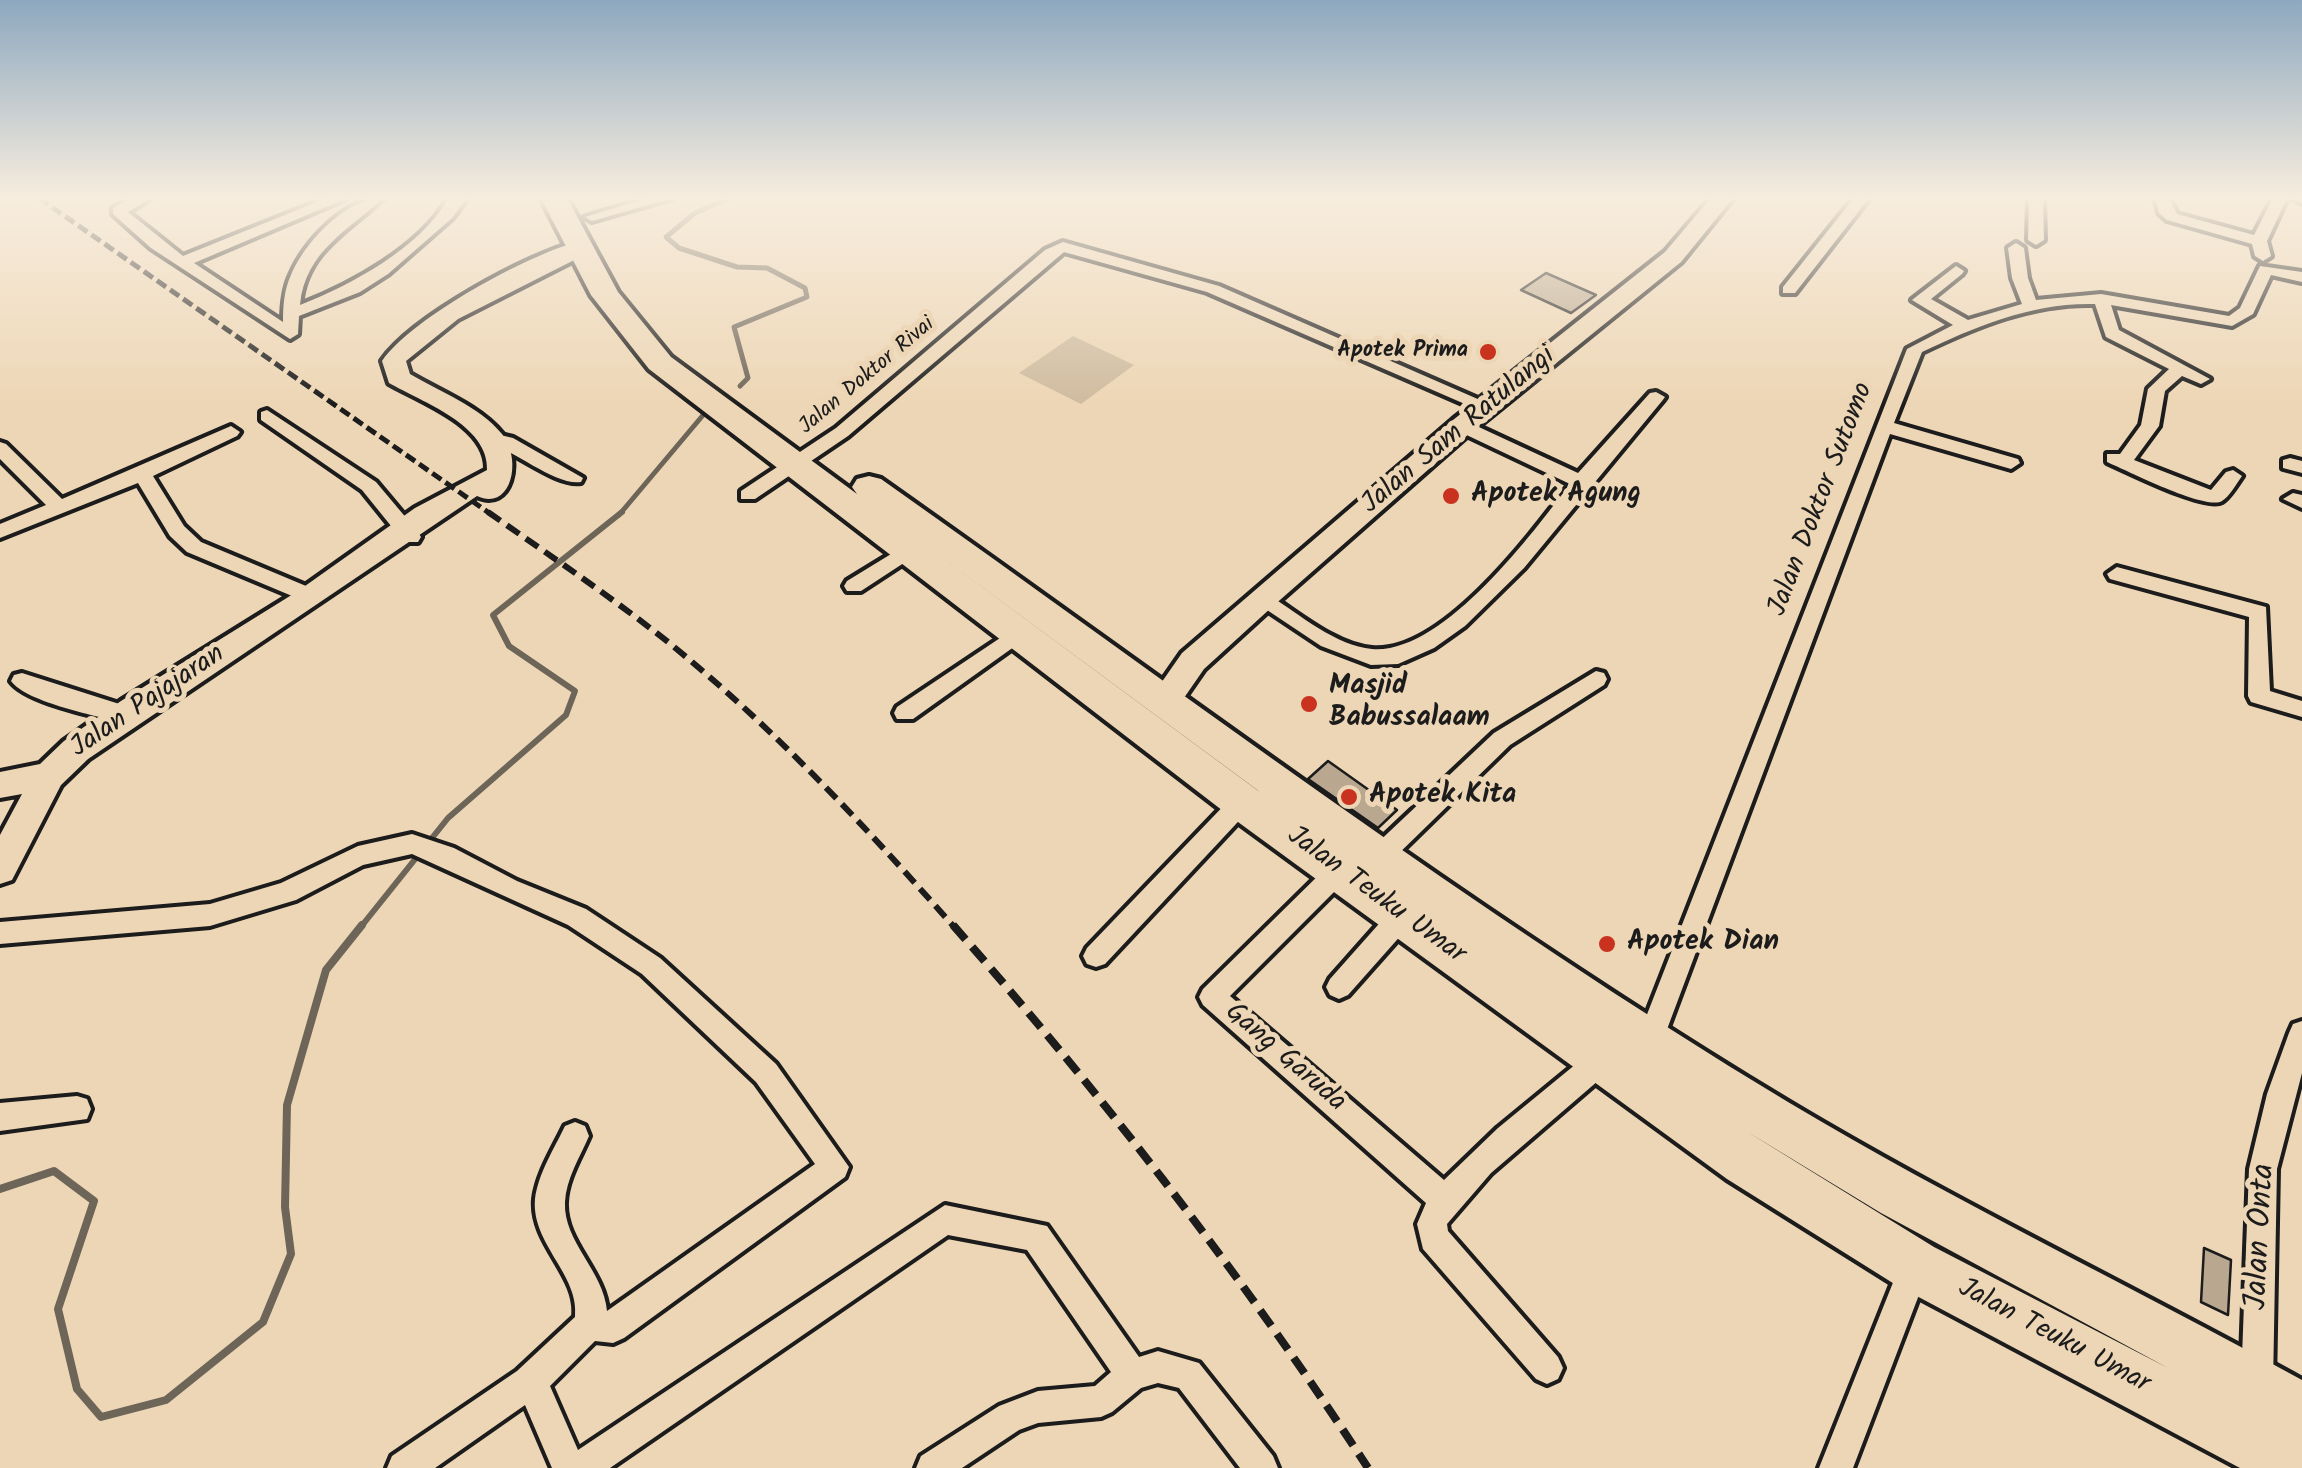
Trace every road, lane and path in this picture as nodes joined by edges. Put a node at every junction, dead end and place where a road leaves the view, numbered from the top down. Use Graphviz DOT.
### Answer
graph roads {
  1 [pos="190,267"];
  2 [pos="303,267"];
  3 [pos="387,267"];
  4 [pos="545,267"];
  5 [pos="591,267"];
  6 [pos="619,267"];
  7 [pos="1033,267"];
  8 [pos="1133,267"];
  9 [pos="1661,267"];
  10 [pos="1808,267"];
  11 [pos="2018,267"];
  12 [pos="2266,269"];
  13 [pos="1956,271"];
  14 [pos="2302,277"];
  15 [pos="1789,290"];
  16 [pos="2101,299"];
  17 [pos="2032,307"];
  18 [pos="293,313"];
  19 [pos="1969,327"];
  20 [pos="2180,368"];
  21 [pos="2201,379"];
  22 [pos="1656,397"];
  23 [pos="1487,407"];
  24 [pos="267,416"];
  25 [pos="1462,426"];
  26 [pos="1884,426"];
  27 [pos="231,432"];
  28 [pos="496,440"];
  29 [pos="0,448"];
  30 [pos="805,457"];
  31 [pos="2011,463"];
  32 [pos="142,474"];
  33 [pos="2233,476"];
  34 [pos="574,478"];
  35 [pos="1581,482"];
  36 [pos="748,495"];
  37 [pos="59,507"];
  38 [pos="0,531"];
  39 [pos="405,532"];
  40 [pos="909,550"];
  41 [pos="2117,574"];
  42 [pos="854,586"];
  43 [pos="311,596"];
  44 [pos="1262,600"];
  45 [pos="1016,618"];
  46 [pos="1596,679"];
  47 [pos="22,680"];
  48 [pos="1123,680"];
  49 [pos="2302,709"];
  50 [pos="904,713"];
  51 [pos="127,715"];
  52 [pos="48,776"];
  53 [pos="0,785"];
  54 [pos="1242,802"];
  55 [pos="1381,855"];
  56 [pos="1,864"];
  57 [pos="1339,872"];
  58 [pos="1402,916"];
  59 [pos="0,933"];
  60 [pos="1096,956"];
  61 [pos="1339,987"];
  62 [pos="2302,1033"];
  63 [pos="1650,1040"];
  64 [pos="1603,1059"];
  65 [pos="77,1109"];
  66 [pos="0,1117"];
  67 [pos="575,1136"];
  68 [pos="1446,1200"];
  69 [pos="1916,1266"];
  70 [pos="588,1326"];
  71 [pos="1548,1368"];
  72 [pos="1132,1374"];
  73 [pos="530,1378"];
  74 [pos="2279,1398"];
  75 [pos="2250,1455"];
  76 [pos="440,1459"];
  77 [pos="404,1468"];
  78 [pos="568,1468"];
  79 [pos="581,1468"];
  80 [pos="933,1468"];
  81 [pos="1261,1468"];
  82 [pos="1836,1468"];
  83 [pos="2300,1468"];
  1 -- 18 [label="street"];
  2 -- 18 [label="street"];
  3 -- 18 [label="street"];
  4 -- 28 [label="street"];
  5 -- 30 [label="highway, Jalan Teuku Umar"];
  6 -- 30 [label="highway, Jalan Teuku Umar"];
  7 -- 30 [label="street, Jalan Doktor Rivai"];
  8 -- 23 [label="street, Jalan Doktor Rivai"];
  9 -- 23 [label="street, Jalan Sam Ratulangi"];
  10 -- 15 [label="street"];
  11 -- 17 [label="street"];
  12 -- 14 [label="street"];
  12 -- 16 [label="street, Jalan Doktor Sutomo"];
  13 -- 19 [label="street"];
  16 -- 17 [label="street, Jalan Doktor Sutomo"];
  16 -- 20 [label="street"];
  17 -- 19 [label="street, Jalan Doktor Sutomo"];
  19 -- 26 [label="street, Jalan Doktor Sutomo"];
  20 -- 21 [label="street"];
  20 -- 33 [label="street"];
  22 -- 35 [label="street"];
  23 -- 25 [label="street, Jalan Sam Ratulangi"];
  24 -- 39 [label="street"];
  25 -- 35 [label="street"];
  25 -- 44 [label="street, Jalan Sam Ratulangi"];
  26 -- 31 [label="street"];
  26 -- 63 [label="street, Jalan Doktor Sutomo"];
  27 -- 32 [label="street"];
  28 -- 34 [label="street"];
  28 -- 39 [label="street, Jalan Pajajaran"];
  29 -- 37 [label="street"];
  30 -- 36 [label="street, Jalan Doktor Rivai"];
  30 -- 40 [label="highway, Jalan Teuku Umar"];
  30 -- 45 [label="highway, Jalan Teuku Umar"];
  32 -- 37 [label="street"];
  32 -- 43 [label="street"];
  35 -- 44 [label="street"];
  37 -- 38 [label="street"];
  39 -- 43 [label="street, Jalan Pajajaran"];
  40 -- 42 [label="street"];
  40 -- 45 [label="highway, Jalan Teuku Umar"];
  41 -- 49 [label="street"];
  43 -- 51 [label="street, Jalan Pajajaran"];
  44 -- 48 [label="street, Jalan Sam Ratulangi"];
  45 -- 48 [label="highway, Jalan Teuku Umar"];
  45 -- 50 [label="street"];
  46 -- 55 [label="street"];
  47 -- 51 [label="street"];
  48 -- 54 [label="highway, Jalan Teuku Umar"];
  48 -- 55 [label="highway, Jalan Teuku Umar"];
  51 -- 52 [label="street, Jalan Pajajaran"];
  52 -- 53 [label="street"];
  52 -- 56 [label="street, Jalan Pajajaran"];
  54 -- 57 [label="highway, Jalan Teuku Umar"];
  54 -- 60 [label="street"];
  55 -- 63 [label="highway, Jalan Teuku Umar"];
  57 -- 58 [label="highway, Jalan Teuku Umar"];
  57 -- 68 [label="street, Gang Garuda"];
  58 -- 61 [label="street"];
  58 -- 64 [label="highway, Jalan Teuku Umar"];
  59 -- 70 [label="street"];
  62 -- 74 [label="street, Jalan Onta"];
  63 -- 74 [label="highway, Jalan Teuku Umar"];
  64 -- 68 [label="street"];
  64 -- 69 [label="highway, Jalan Teuku Umar"];
  65 -- 66 [label="street"];
  67 -- 70 [label="street"];
  68 -- 71 [label="street"];
  69 -- 75 [label="highway, Jalan Teuku Umar"];
  69 -- 82 [label="street"];
  70 -- 73 [label="street"];
  72 -- 79 [label="street"];
  72 -- 80 [label="street"];
  72 -- 81 [label="street"];
  73 -- 76 [label="street"];
  73 -- 78 [label="street"];
  75 -- 83 [label="highway, Jalan Teuku Umar"];
  76 -- 77 [label="street"];
}
